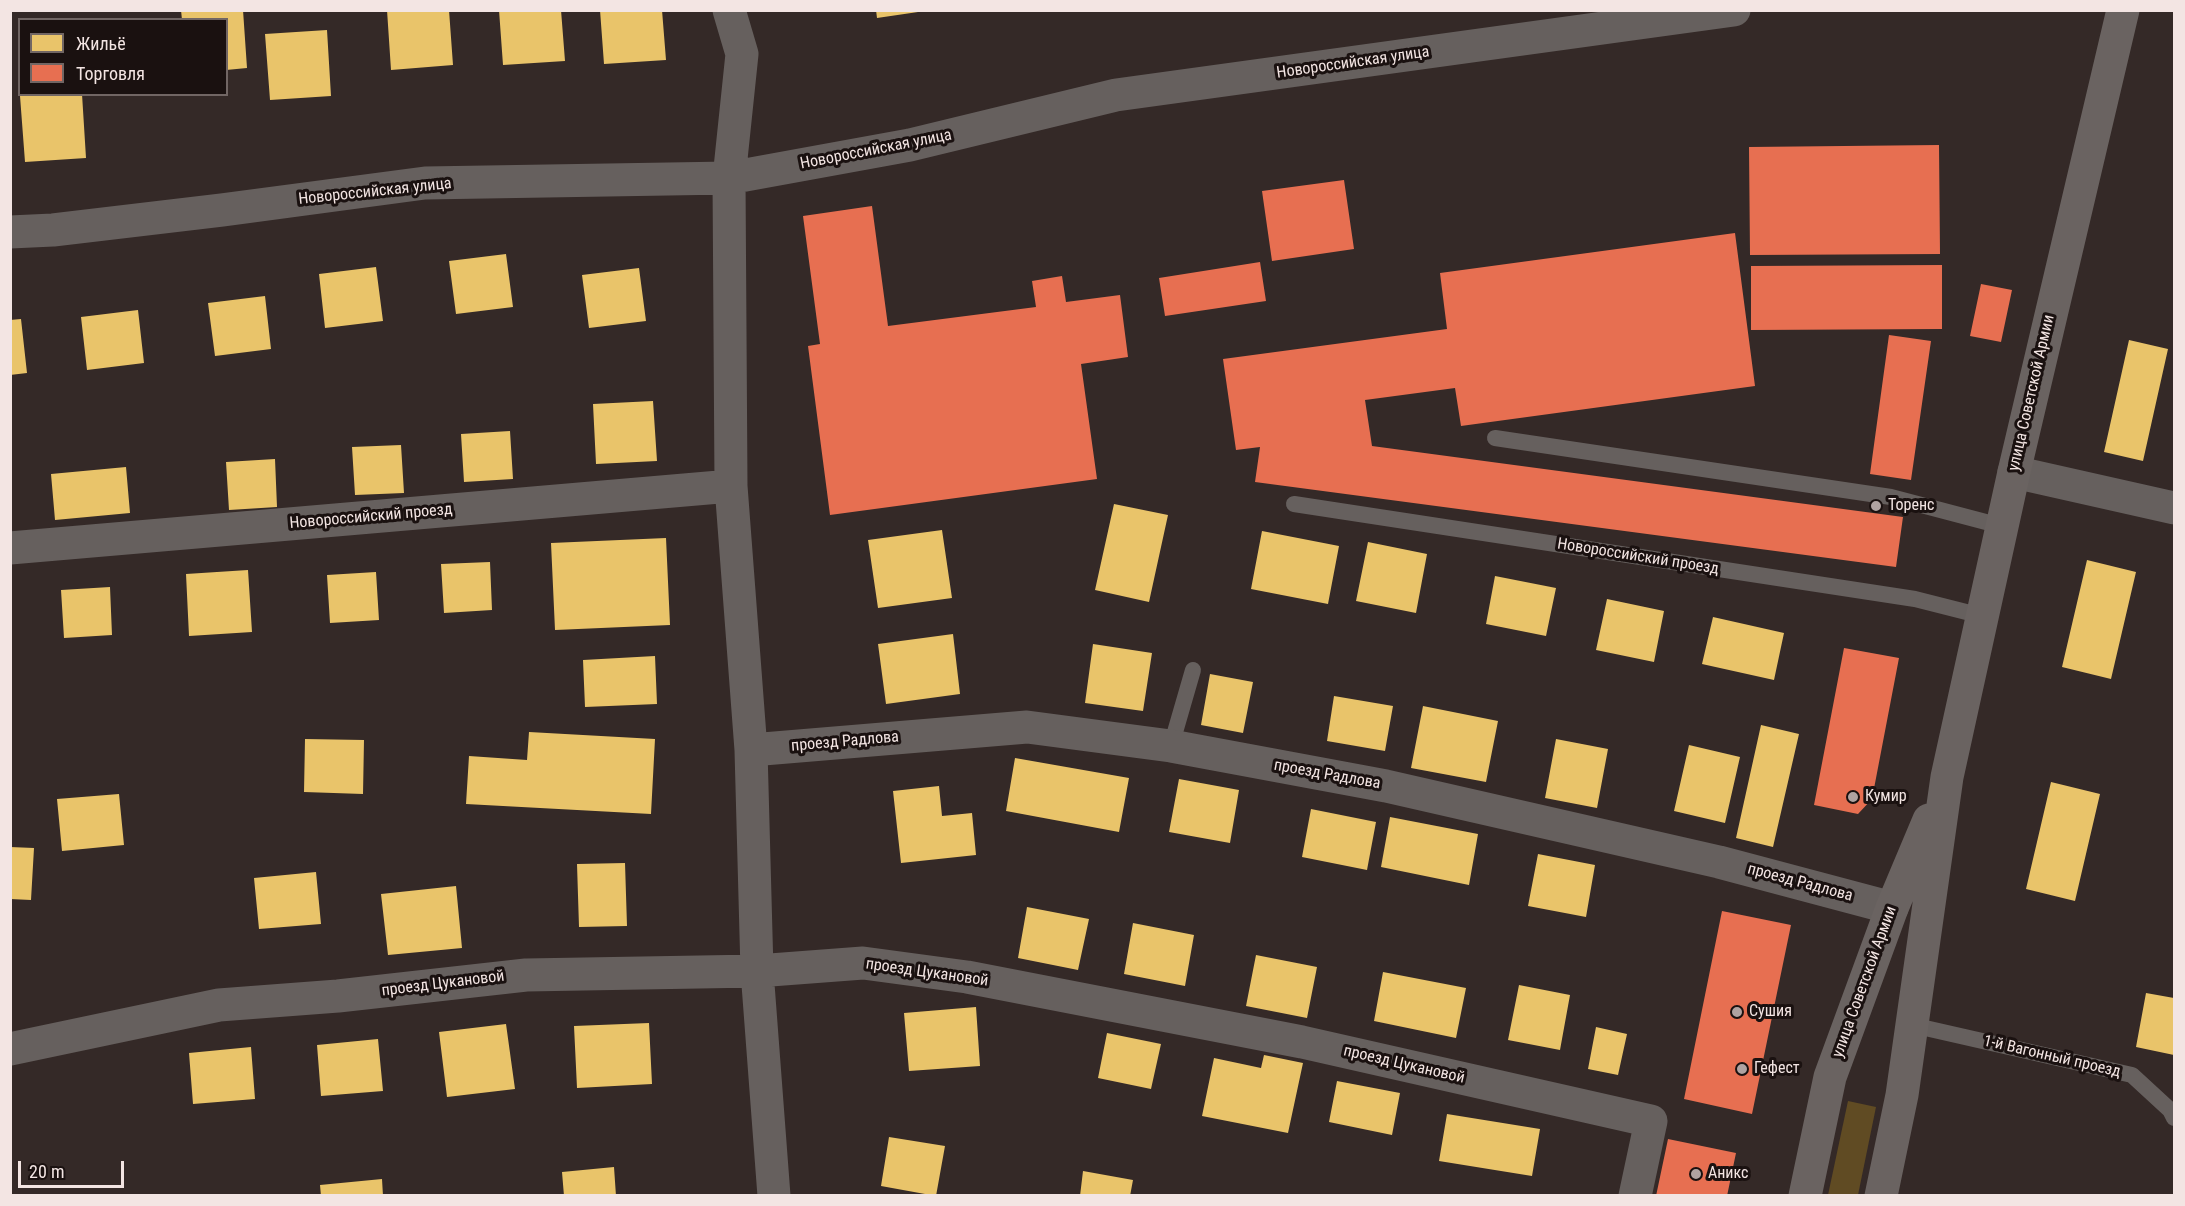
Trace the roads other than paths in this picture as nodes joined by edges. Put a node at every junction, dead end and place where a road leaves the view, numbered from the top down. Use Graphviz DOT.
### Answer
graph roads {
  1 [pos="729,10"];
  2 [pos="1734,10"];
  3 [pos="2123,10"];
  4 [pos="729,178"];
  5 [pos="10,232"];
  6 [pos="1495,438"];
  7 [pos="2014,472"];
  8 [pos="731,486"];
  9 [pos="1294,504"];
  10 [pos="2175,508"];
  11 [pos="2001,526"];
  12 [pos="10,548"];
  13 [pos="1982,616"];
  14 [pos="1193,670"];
  15 [pos="1172,746"];
  16 [pos="751,750"];
  17 [pos="1947,777"];
  18 [pos="1892,908"];
  19 [pos="757,971"];
  20 [pos="1912,1024"];
  21 [pos="10,1050"];
  22 [pos="2175,1118"];
  23 [pos="774,1196"];
  24 [pos="1635,1196"];
  25 [pos="1805,1196"];
  26 [pos="1881,1196"];
  1 -- 4 [label="street"];
  2 -- 4 [label="street, Новороссийская улица"];
  3 -- 7 [label="street, улица Советской Армии"];
  4 -- 5 [label="street, Новороссийская улица"];
  4 -- 8 [label="street"];
  6 -- 11 [label="lane"];
  7 -- 10 [label="street"];
  7 -- 11 [label="street, улица Советской Армии"];
  8 -- 12 [label="street, Новороссийский проезд"];
  8 -- 16 [label="street"];
  9 -- 13 [label="lane, Новороссийский проезд"];
  11 -- 13 [label="street, улица Советской Армии"];
  13 -- 17 [label="street, улица Советской Армии"];
  14 -- 15 [label="lane"];
  15 -- 16 [label="street, проезд Радлова"];
  15 -- 18 [label="street, проезд Радлова"];
  16 -- 19 [label="street"];
  17 -- 18 [label="street, улица Советской Армии"];
  17 -- 20 [label="street, улица Советской Армии"];
  18 -- 25 [label="street, улица Советской Армии"];
  19 -- 21 [label="street, проезд Цукановой"];
  19 -- 23 [label="street"];
  19 -- 24 [label="street, проезд Цукановой"];
  20 -- 22 [label="lane, 1-й Вагонный проезд"];
  20 -- 26 [label="street, улица Советской Армии"];
}
